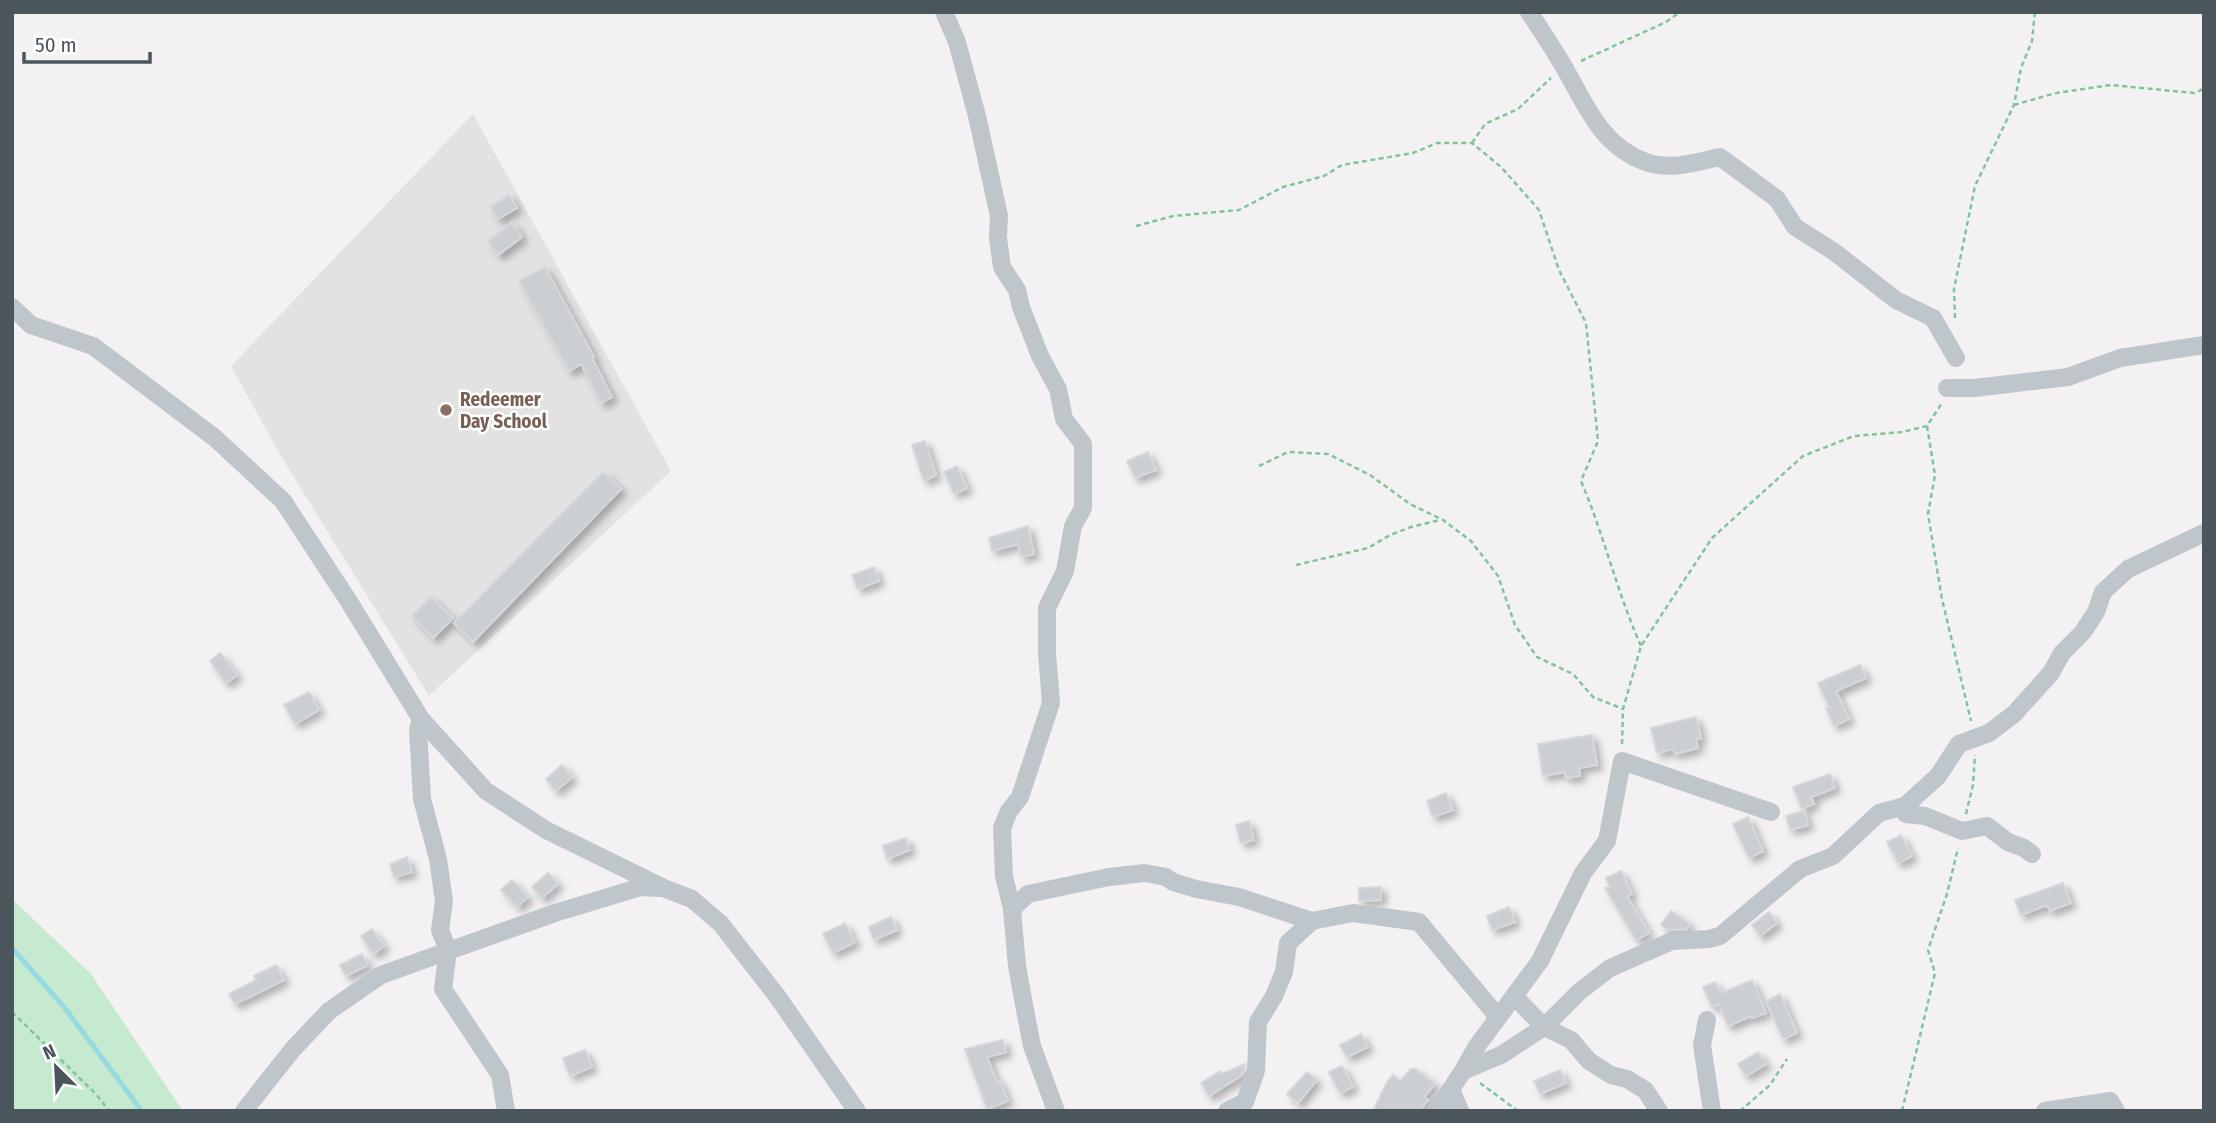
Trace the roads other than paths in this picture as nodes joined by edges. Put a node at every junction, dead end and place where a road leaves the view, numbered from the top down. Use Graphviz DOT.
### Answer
graph roads {
  1 [pos="944,12"];
  2 [pos="1529,12"];
  3 [pos="12,307"];
  4 [pos="2204,345"];
  5 [pos="1956,358"];
  6 [pos="1947,388"];
  7 [pos="2204,533"];
  8 [pos="421,719"];
  9 [pos="1771,812"];
  10 [pos="1906,814"];
  11 [pos="2032,854"];
  12 [pos="666,889"];
  13 [pos="1012,909"];
  14 [pos="1312,921"];
  15 [pos="447,950"];
  16 [pos="1514,996"];
  17 [pos="1498,1017"];
  18 [pos="1707,1020"];
  19 [pos="1544,1027"];
  20 [pos="1463,1071"];
  21 [pos="1451,1089"];
  22 [pos="244,1111"];
  23 [pos="506,1111"];
  24 [pos="857,1111"];
  25 [pos="1056,1111"];
  26 [pos="1227,1111"];
  27 [pos="1436,1111"];
  28 [pos="1460,1111"];
  29 [pos="1659,1111"];
  30 [pos="1712,1111"];
  31 [pos="2045,1111"];
  32 [pos="2116,1111"];
  1 -- 13 [label="street"];
  2 -- 5 [label="street"];
  3 -- 8 [label="street"];
  4 -- 6 [label="street"];
  7 -- 19 [label="street"];
  8 -- 12 [label="street"];
  8 -- 15 [label="street"];
  9 -- 16 [label="street"];
  10 -- 11 [label="street"];
  12 -- 15 [label="street"];
  12 -- 24 [label="street"];
  13 -- 14 [label="street"];
  13 -- 25 [label="street"];
  14 -- 17 [label="street"];
  14 -- 26 [label="street"];
  15 -- 22 [label="street"];
  15 -- 23 [label="street"];
  16 -- 17 [label="street"];
  16 -- 19 [label="street"];
  17 -- 20 [label="street"];
  18 -- 30 [label="street"];
  19 -- 20 [label="street"];
  19 -- 29 [label="street"];
  20 -- 21 [label="street"];
  21 -- 27 [label="street"];
  21 -- 28 [label="street"];
  31 -- 32 [label="street"];
}
